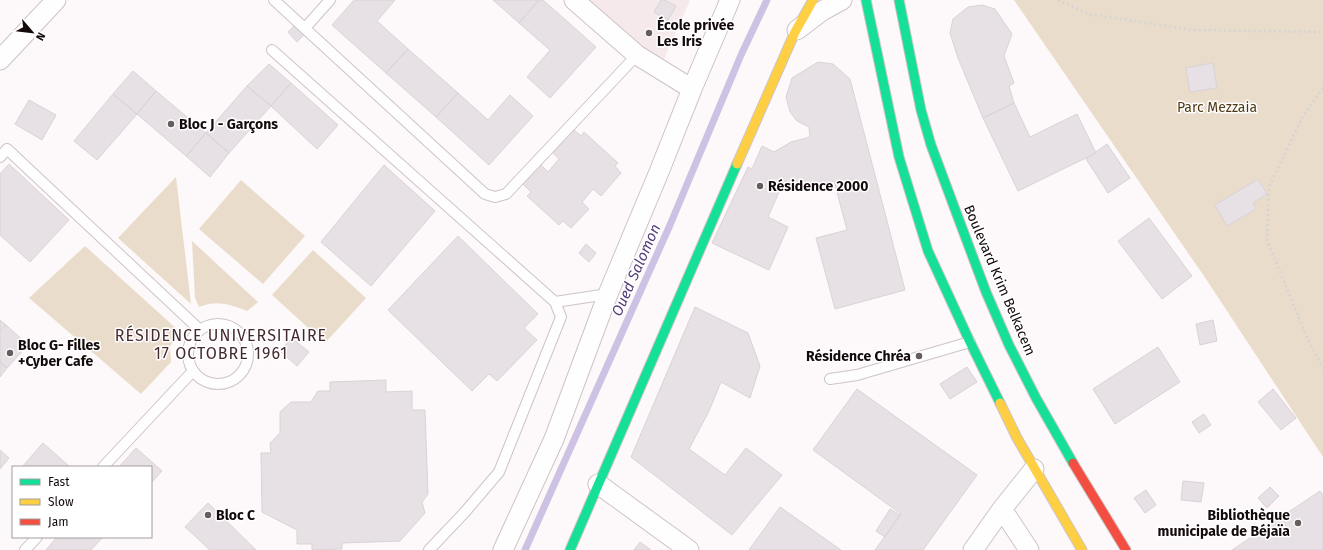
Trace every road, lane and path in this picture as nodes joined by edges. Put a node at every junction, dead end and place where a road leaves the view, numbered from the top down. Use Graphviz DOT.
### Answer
graph roads {
  1 [pos="56,0"];
  2 [pos="274,0"];
  3 [pos="330,0"];
  4 [pos="574,0"];
  5 [pos="730,0"];
  6 [pos="813,0"];
  7 [pos="842,0"];
  8 [pos="866,0"];
  9 [pos="899,0"];
  10 [pos="1058,0"];
  11 [pos="305,28"];
  12 [pos="795,32"];
  13 [pos="1323,32"];
  14 [pos="272,50"];
  15 [pos="637,55"];
  16 [pos="0,60"];
  17 [pos="1323,88"];
  18 [pos="692,89"];
  19 [pos="2,150"];
  20 [pos="608,294"];
  21 [pos="555,302"];
  22 [pos="200,330"];
  23 [pos="970,342"];
  24 [pos="1323,368"];
  25 [pos="193,371"];
  26 [pos="830,379"];
  27 [pos="104,466"];
  28 [pos="1034,468"];
  29 [pos="598,484"];
  30 [pos="1002,509"];
  31 [pos="36,538"];
  32 [pos="25,550"];
  33 [pos="429,550"];
  34 [pos="503,550"];
  35 [pos="570,550"];
  36 [pos="689,550"];
  37 [pos="973,550"];
  38 [pos="1029,550"];
  39 [pos="1082,550"];
  40 [pos="1126,550"];
  1 -- 16 [label="street"];
  2 -- 11 [label="lane"];
  3 -- 11 [label="lane"];
  4 -- 15 [label="street"];
  5 -- 18 [label="street"];
  6 -- 12 [label="main road"];
  7 -- 12 [label="street"];
  8 -- 23 [label="main road"];
  9 -- 40 [label="main road, Boulevard Krim Belkacem"];
  10 -- 13 [label="path"];
  11 -- 15 [label="lane"];
  12 -- 29 [label="main road"];
  14 -- 21 [label="lane"];
  15 -- 18 [label="street"];
  17 -- 24 [label="path"];
  18 -- 20 [label="street"];
  19 -- 22 [label="lane"];
  20 -- 21 [label="lane"];
  20 -- 34 [label="street"];
  21 -- 33 [label="lane"];
  22 -- 25 [label="lane"];
  22 -- 25 [label="lane"];
  23 -- 26 [label="lane"];
  23 -- 28 [label="main road"];
  25 -- 27 [label="lane"];
  28 -- 30 [label="street"];
  28 -- 39 [label="main road"];
  29 -- 35 [label="main road"];
  29 -- 36 [label="street"];
  30 -- 37 [label="street"];
  30 -- 38 [label="street"];
  31 -- 32 [label="lane"];
}
